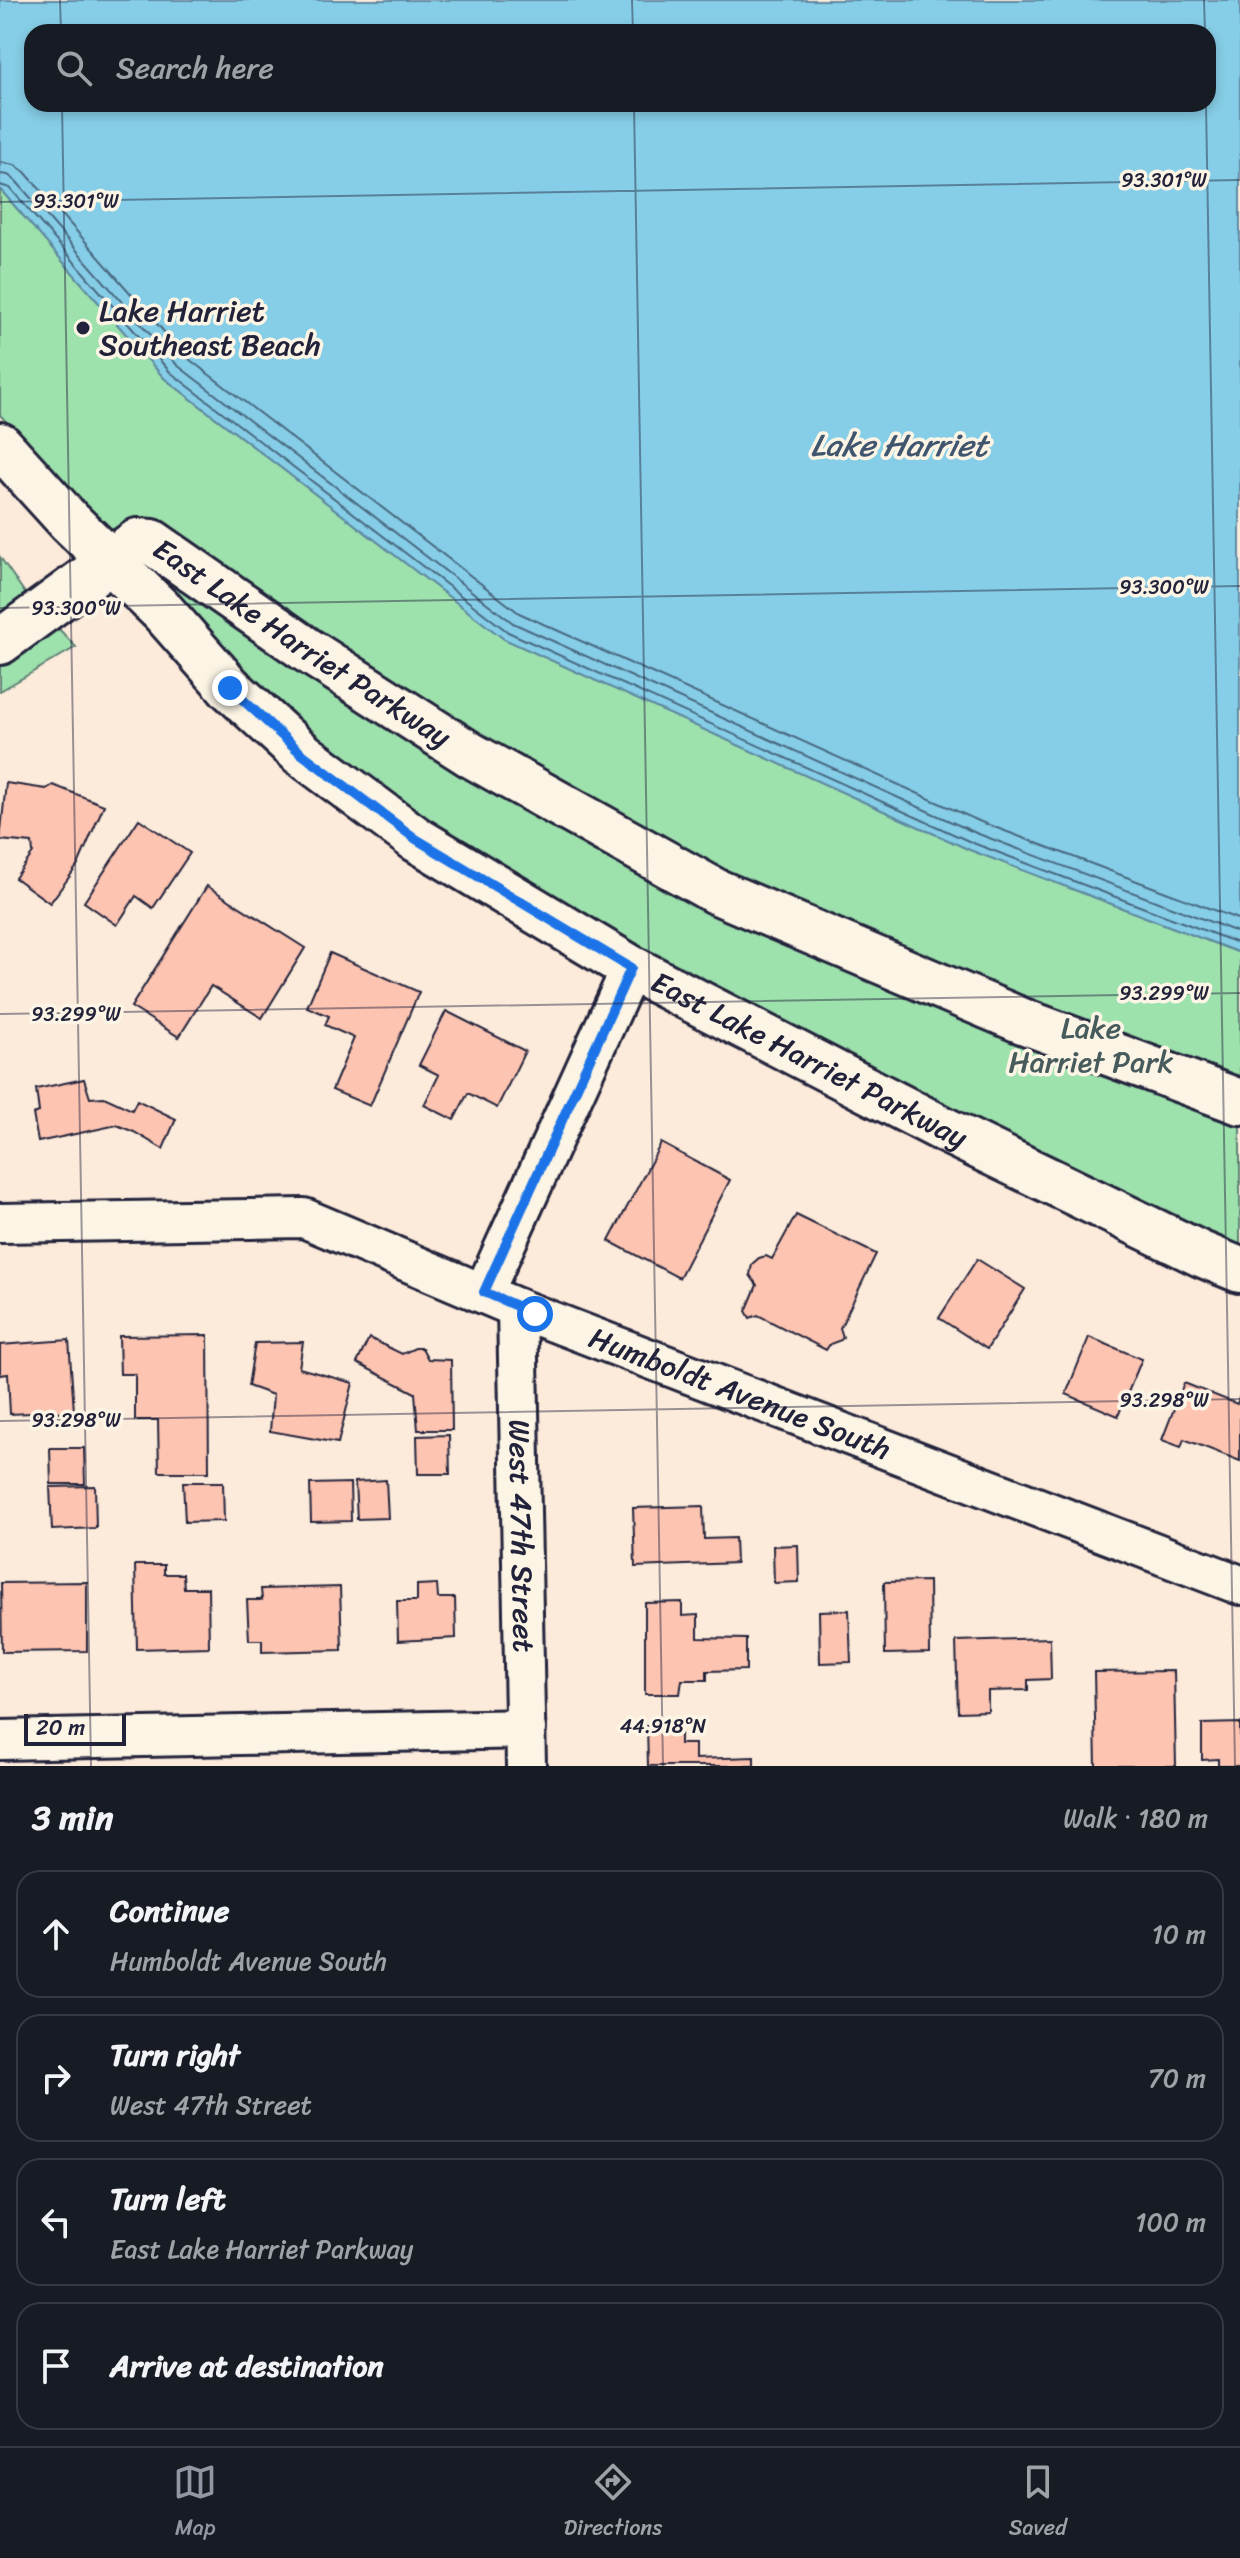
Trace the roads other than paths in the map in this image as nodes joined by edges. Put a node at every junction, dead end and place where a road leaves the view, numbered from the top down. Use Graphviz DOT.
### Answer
graph roads {
  1 [pos="0,445"];
  2 [pos="110,563"];
  3 [pos="0,642"];
  4 [pos="631,968"];
  5 [pos="1240,1102"];
  6 [pos="0,1223"];
  7 [pos="1240,1270"];
  8 [pos="500,1300"];
  9 [pos="1240,1585"];
  10 [pos="0,1740"];
  11 [pos="526,1748"];
  1 -- 2 [label="street, East Lake Harriet Parkway"];
  2 -- 3 [label="street"];
  2 -- 4 [label="street, East Lake Harriet Parkway"];
  2 -- 5 [label="street, East Lake Harriet Parkway"];
  4 -- 7 [label="street, East Lake Harriet Parkway"];
  4 -- 8 [label="street, West 47th Street"];
  6 -- 8 [label="street, Humboldt Avenue South"];
  8 -- 9 [label="street, Humboldt Avenue South"];
  8 -- 11 [label="street, West 47th Street"];
  10 -- 11 [label="street"];
}
